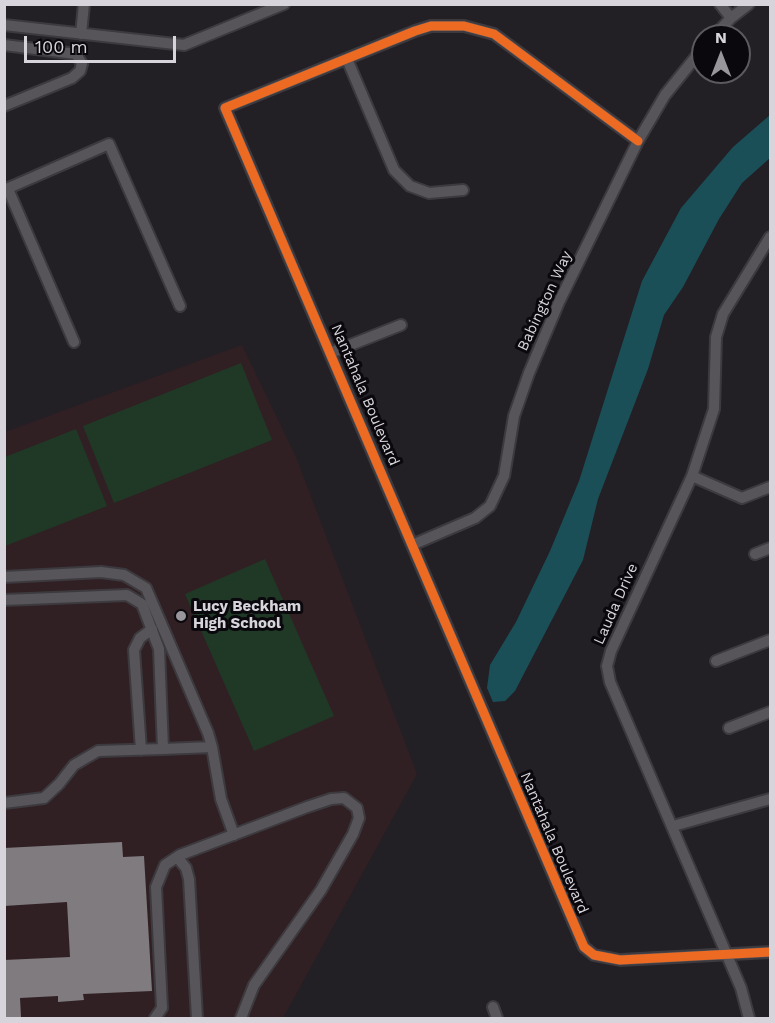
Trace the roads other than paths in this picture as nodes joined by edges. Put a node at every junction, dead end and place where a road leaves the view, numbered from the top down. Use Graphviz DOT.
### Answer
graph roads {
  1 [pos="84,4"];
  2 [pos="284,4"];
  3 [pos="720,4"];
  4 [pos="749,4"];
  5 [pos="731,18"];
  6 [pos="725,24"];
  7 [pos="4,25"];
  8 [pos="81,34"];
  9 [pos="4,45"];
  10 [pos="347,59"];
  11 [pos="691,63"];
  12 [pos="4,106"];
  13 [pos="638,141"];
  14 [pos="6,189"];
  15 [pos="463,190"];
  16 [pos="771,237"];
  17 [pos="180,306"];
  18 [pos="401,325"];
  19 [pos="74,342"];
  20 [pos="330,353"];
  21 [pos="692,476"];
  22 [pos="771,487"];
  23 [pos="412,545"];
  24 [pos="771,548"];
  25 [pos="756,554"];
  26 [pos="4,577"];
  27 [pos="4,600"];
  28 [pos="152,628"];
  29 [pos="771,640"];
  30 [pos="716,661"];
  31 [pos="771,712"];
  32 [pos="729,728"];
  33 [pos="212,747"];
  34 [pos="163,749"];
  35 [pos="141,750"];
  36 [pos="771,799"];
  37 [pos="4,803"];
  38 [pos="673,826"];
  39 [pos="234,835"];
  40 [pos="177,857"];
  41 [pos="771,952"];
  42 [pos="725,956"];
  43 [pos="493,1007"];
  44 [pos="155,1018"];
  45 [pos="197,1018"];
  46 [pos="241,1018"];
  47 [pos="497,1018"];
  48 [pos="749,1018"];
  1 -- 8 [label="street"];
  2 -- 8 [label="street"];
  3 -- 5 [label="street"];
  4 -- 5 [label="street"];
  5 -- 6 [label="street"];
  7 -- 8 [label="street"];
  9 -- 12 [label="street"];
  10 -- 13 [label="street, Nantahala Boulevard"];
  10 -- 15 [label="street"];
  10 -- 20 [label="street, Nantahala Boulevard"];
  11 -- 13 [label="street, Babington Way"];
  13 -- 23 [label="street, Babington Way"];
  14 -- 17 [label="street"];
  14 -- 19 [label="street"];
  16 -- 21 [label="street, Lauda Drive"];
  18 -- 20 [label="street"];
  20 -- 23 [label="street, Nantahala Boulevard"];
  21 -- 22 [label="street"];
  21 -- 38 [label="street, Lauda Drive"];
  23 -- 42 [label="street, Nantahala Boulevard"];
  24 -- 25 [label="street"];
  26 -- 33 [label="street"];
  27 -- 28 [label="street"];
  28 -- 34 [label="street"];
  28 -- 35 [label="street"];
  29 -- 30 [label="street"];
  31 -- 32 [label="street"];
  33 -- 34 [label="street"];
  33 -- 39 [label="street"];
  34 -- 35 [label="street"];
  35 -- 37 [label="street"];
  36 -- 38 [label="street"];
  38 -- 42 [label="street, Lauda Drive"];
  39 -- 40 [label="street"];
  39 -- 46 [label="street"];
  40 -- 44 [label="street"];
  40 -- 45 [label="street"];
  41 -- 42 [label="street, Nantahala Boulevard"];
  42 -- 48 [label="street, Lauda Drive"];
  43 -- 47 [label="street"];
}
